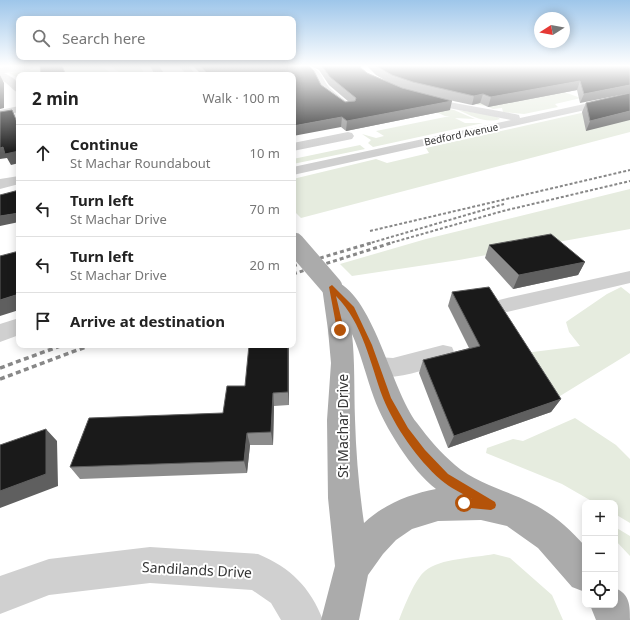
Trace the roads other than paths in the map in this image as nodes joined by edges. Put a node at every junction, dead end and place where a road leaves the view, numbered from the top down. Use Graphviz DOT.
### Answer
graph roads {
  1 [pos="331,95"];
  2 [pos="410,96"];
  3 [pos="630,97"];
  4 [pos="349,108"];
  5 [pos="16,110"];
  6 [pos="0,113"];
  7 [pos="530,119"];
  8 [pos="348,136"];
  9 [pos="296,146"];
  10 [pos="296,170"];
  11 [pos="16,181"];
  12 [pos="0,184"];
  13 [pos="16,196"];
  14 [pos="0,199"];
  15 [pos="296,245"];
  16 [pos="630,276"];
  17 [pos="332,287"];
  18 [pos="507,305"];
  19 [pos="16,327"];
  20 [pos="0,333"];
  21 [pos="442,354"];
  22 [pos="377,367"];
  23 [pos="491,505"];
  24 [pos="353,566"];
  25 [pos="583,572"];
  26 [pos="0,594"];
  27 [pos="611,608"];
  28 [pos="304,620"];
  29 [pos="340,620"];
  30 [pos="618,620"];
  1 -- 4 [label="street"];
  2 -- 7 [label="street"];
  3 -- 7 [label="street, Bedford Avenue"];
  5 -- 6 [label="street"];
  7 -- 10 [label="street, Bedford Avenue"];
  8 -- 9 [label="street"];
  11 -- 12 [label="street"];
  13 -- 14 [label="street"];
  15 -- 17 [label="main road, bridge"];
  16 -- 18 [label="street"];
  17 -- 22 [label="main road"];
  17 -- 24 [label="main road, St Machar Drive"];
  19 -- 20 [label="street"];
  21 -- 22 [label="street"];
  22 -- 23 [label="main road"];
  23 -- 24 [label="main road"];
  23 -- 25 [label="main road"];
  24 -- 29 [label="main road"];
  26 -- 28 [label="street, Sandilands Drive"];
  27 -- 30 [label="main road"];
}
